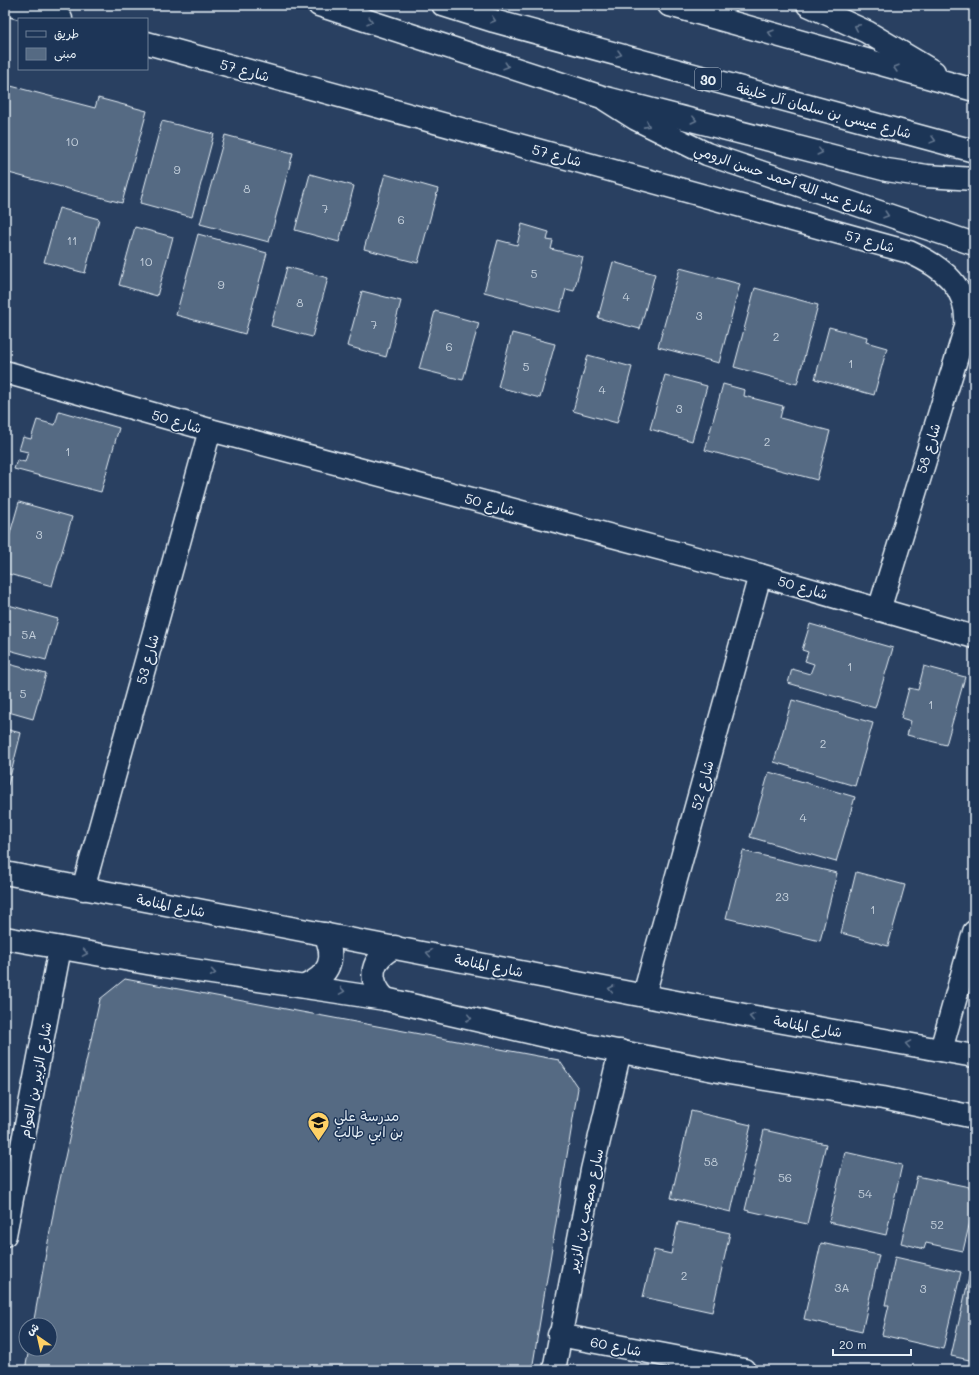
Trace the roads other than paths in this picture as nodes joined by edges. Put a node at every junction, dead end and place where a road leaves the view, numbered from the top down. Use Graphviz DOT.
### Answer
graph roads {
  1 [pos="10,5"];
  2 [pos="319,5"];
  3 [pos="443,5"];
  4 [pos="670,5"];
  5 [pos="808,5"];
  6 [pos="56,18"];
  7 [pos="148,43"];
  8 [pos="950,83"];
  9 [pos="974,90"];
  10 [pos="602,97"];
  11 [pos="974,151"];
  12 [pos="974,178"];
  13 [pos="974,244"];
  14 [pos="957,287"];
  15 [pos="5,372"];
  16 [pos="210,430"];
  17 [pos="760,575"];
  18 [pos="879,610"];
  19 [pos="974,637"];
  20 [pos="5,873"];
  21 [pos="84,889"];
  22 [pos="974,932"];
  23 [pos="325,934"];
  24 [pos="5,938"];
  25 [pos="395,947"];
  26 [pos="60,948"];
  27 [pos="305,986"];
  28 [pos="644,995"];
  29 [pos="385,998"];
  30 [pos="941,1050"];
  31 [pos="620,1051"];
  32 [pos="974,1056"];
  33 [pos="974,1117"];
  34 [pos="5,1236"];
  35 [pos="559,1335"];
  36 [pos="554,1370"];
  37 [pos="744,1370"];
  1 -- 6 [label="main road"];
  2 -- 10 [label="main road, one-way"];
  3 -- 11 [label="main road, شارع عيسى بن سلمان آل خليفة / 30, one-way"];
  8 -- 4 [label="main road, one-way"];
  8 -- 5 [label="main road, one-way"];
  7 -- 14 [label="main road, شارع 57"];
  8 -- 9 [label="main road"];
  10 -- 12 [label="main road, one-way"];
  10 -- 13 [label="main road, شارع عبد الله أحمد حسن الرومي, one-way"];
  14 -- 18 [label="main road, شارع 58"];
  15 -- 16 [label="main road, شارع 50"];
  16 -- 17 [label="main road, شارع 50"];
  16 -- 21 [label="main road, شارع 53"];
  17 -- 18 [label="main road, شارع 50"];
  17 -- 28 [label="main road, شارع 52"];
  18 -- 19 [label="main road, شارع 50"];
  20 -- 21 [label="main road, شارع المنامة"];
  21 -- 23 [label="main road, شارع المنامة"];
  22 -- 30 [label="main road"];
  23 -- 25 [label="main road, شارع المنامة"];
  23 -- 27 [label="main road"];
  24 -- 26 [label="main road"];
  28 -- 25 [label="main road, شارع المنامة, one-way"];
  25 -- 29 [label="main road"];
  26 -- 27 [label="main road, one-way"];
  26 -- 34 [label="main road, شارع الزبير بن العوام"];
  27 -- 29 [label="main road, one-way"];
  30 -- 28 [label="main road, شارع المنامة, one-way"];
  29 -- 31 [label="main road, one-way"];
  30 -- 32 [label="main road, شارع المنامة"];
  31 -- 33 [label="main road"];
  31 -- 35 [label="main road, سارع مصعب بن الزبير"];
  35 -- 36 [label="main road, سارع مصعب بن الزبير"];
  35 -- 37 [label="main road, شارع 60"];
}
